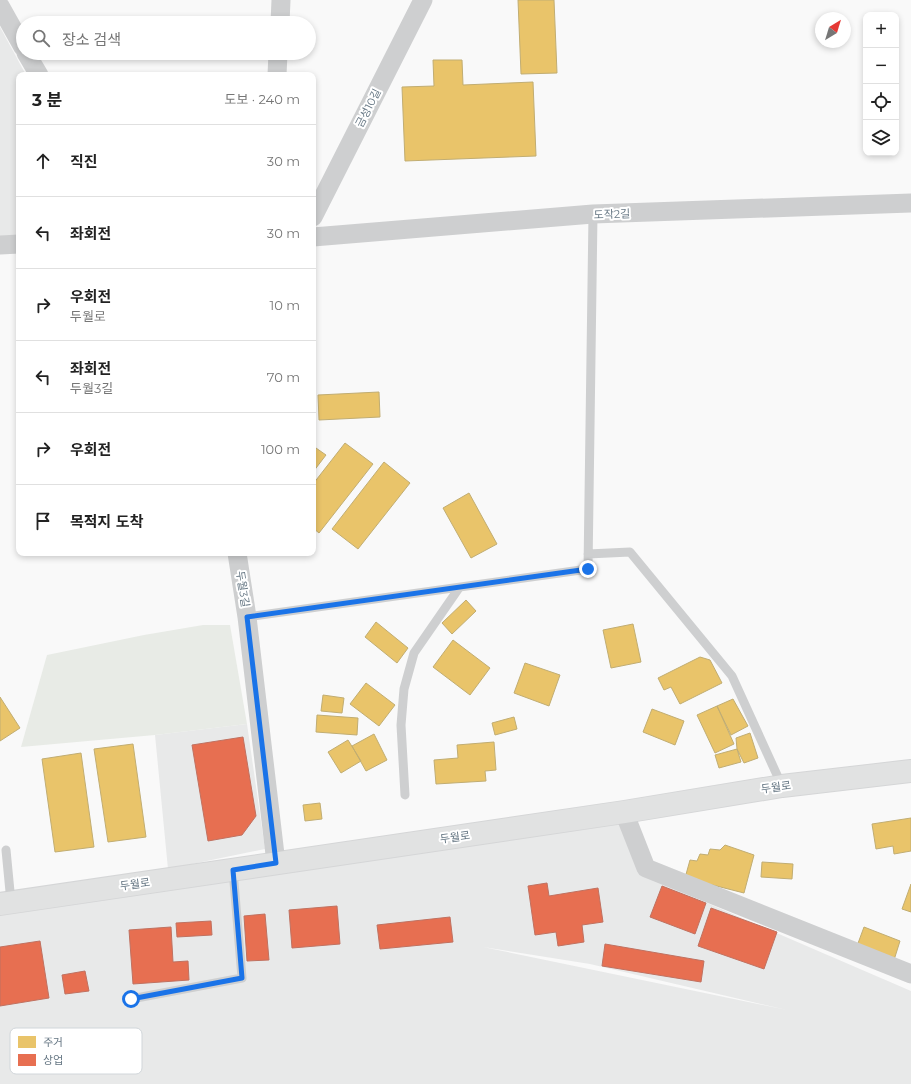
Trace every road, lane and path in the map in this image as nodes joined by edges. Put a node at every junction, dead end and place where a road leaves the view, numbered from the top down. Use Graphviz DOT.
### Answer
graph roads {
  1 [pos="281,0"];
  2 [pos="423,0"];
  3 [pos="0,6"];
  4 [pos="280,16"];
  5 [pos="16,35"];
  6 [pos="30,60"];
  7 [pos="278,60"];
  8 [pos="37,72"];
  9 [pos="277,72"];
  10 [pos="911,203"];
  11 [pos="316,211"];
  12 [pos="593,214"];
  13 [pos="316,237"];
  14 [pos="16,244"];
  15 [pos="0,245"];
  16 [pos="588,554"];
  17 [pos="237,556"];
  18 [pos="459,588"];
  19 [pos="247,617"];
  20 [pos="911,771"];
  21 [pos="782,786"];
  22 [pos="405,795"];
  23 [pos="624,812"];
  24 [pos="6,850"];
  25 [pos="276,863"];
  26 [pos="233,870"];
  27 [pos="5,903"];
  28 [pos="911,974"];
  29 [pos="131,999"];
  1 -- 4 [label="street"];
  2 -- 11 [label="street, 금성10길"];
  3 -- 5 [label="street"];
  6 -- 8 [label="street"];
  7 -- 9 [label="street"];
  10 -- 12 [label="street, 도작2길"];
  12 -- 13 [label="street, 도작2길"];
  12 -- 16 [label="lane"];
  14 -- 15 [label="street"];
  16 -- 18 [label="lane"];
  16 -- 21 [label="lane"];
  17 -- 19 [label="street, 두월3길"];
  18 -- 19 [label="lane"];
  18 -- 22 [label="lane"];
  19 -- 25 [label="street, 두월3길"];
  20 -- 21 [label="main road, 두월로"];
  21 -- 23 [label="main road, 두월로"];
  23 -- 25 [label="main road, 두월로"];
  23 -- 28 [label="street"];
  24 -- 27 [label="lane"];
  25 -- 26 [label="main road, 두월로"];
  26 -- 27 [label="main road, 두월로"];
  26 -- 29 [label="lane"];
}
